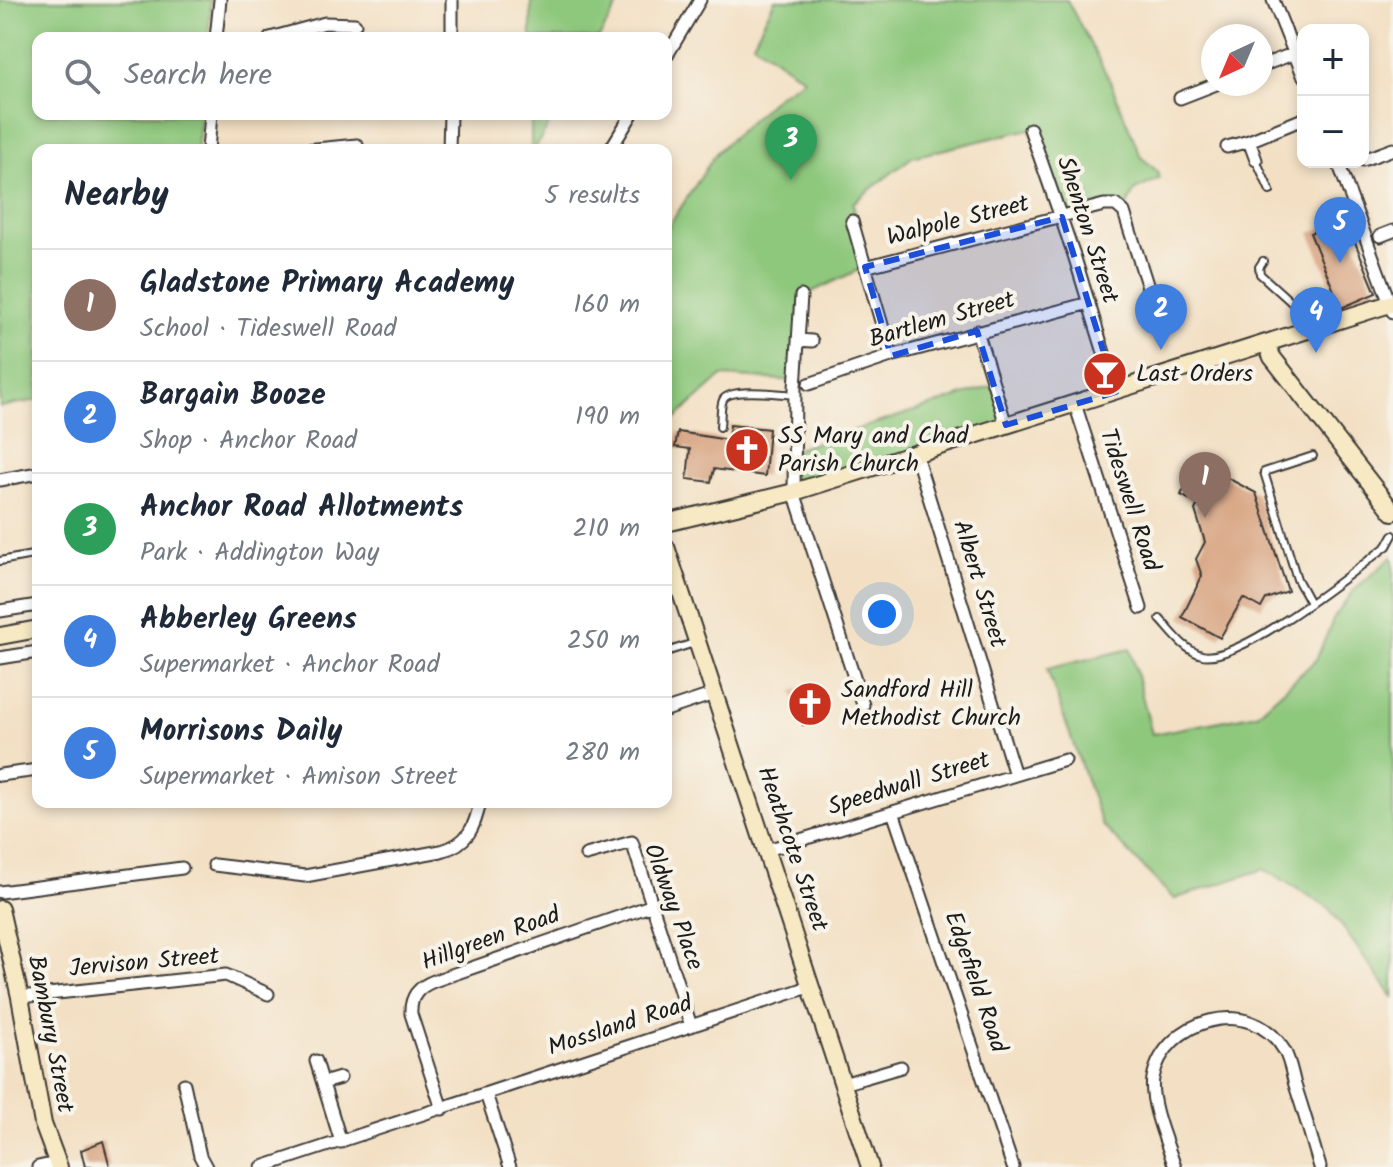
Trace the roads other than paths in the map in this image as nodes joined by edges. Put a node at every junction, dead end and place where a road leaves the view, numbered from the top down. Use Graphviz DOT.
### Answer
graph roads {
  1 [pos="220,0"];
  2 [pos="452,0"];
  3 [pos="700,0"];
  4 [pos="1273,0"];
  5 [pos="355,24"];
  6 [pos="217,32"];
  7 [pos="292,32"];
  8 [pos="452,32"];
  9 [pos="672,47"];
  10 [pos="1295,53"];
  11 [pos="1297,58"];
  12 [pos="1273,61"];
  13 [pos="1201,90"];
  14 [pos="1180,98"];
  15 [pos="210,120"];
  16 [pos="450,120"];
  17 [pos="628,120"];
  18 [pos="1297,121"];
  19 [pos="1030,129"];
  20 [pos="1249,141"];
  21 [pos="208,144"];
  22 [pos="449,144"];
  23 [pos="614,144"];
  24 [pos="1227,147"];
  25 [pos="1393,149"];
  26 [pos="1369,158"];
  27 [pos="1256,160"];
  28 [pos="1340,168"];
  29 [pos="1270,191"];
  30 [pos="1062,217"];
  31 [pos="852,221"];
  32 [pos="1393,231"];
  33 [pos="1380,236"];
  34 [pos="1263,261"];
  35 [pos="865,267"];
  36 [pos="801,296"];
  37 [pos="1151,297"];
  38 [pos="1089,303"];
  39 [pos="1392,306"];
  40 [pos="977,331"];
  41 [pos="1307,331"];
  42 [pos="798,340"];
  43 [pos="812,341"];
  44 [pos="1266,343"];
  45 [pos="891,356"];
  46 [pos="809,384"];
  47 [pos="1116,392"];
  48 [pos="795,395"];
  49 [pos="1075,404"];
  50 [pos="1006,425"];
  51 [pos="720,427"];
  52 [pos="915,452"];
  53 [pos="1313,456"];
  54 [pos="32,474"];
  55 [pos="0,480"];
  56 [pos="794,492"];
  57 [pos="1393,512"];
  58 [pos="672,522"];
  59 [pos="1393,535"];
  60 [pos="32,555"];
  61 [pos="0,561"];
  62 [pos="672,565"];
  63 [pos="1310,603"];
  64 [pos="32,606"];
  65 [pos="1141,608"];
  66 [pos="0,611"];
  67 [pos="1160,619"];
  68 [pos="32,630"];
  69 [pos="0,636"];
  70 [pos="698,642"];
  71 [pos="672,650"];
  72 [pos="32,653"];
  73 [pos="0,658"];
  74 [pos="714,694"];
  75 [pos="863,705"];
  76 [pos="672,708"];
  77 [pos="1065,760"];
  78 [pos="32,771"];
  79 [pos="0,775"];
  80 [pos="1015,775"];
  81 [pos="479,808"];
  82 [pos="893,812"];
  83 [pos="767,850"];
  84 [pos="586,855"];
  85 [pos="214,865"];
  86 [pos="182,868"];
  87 [pos="0,892"];
  88 [pos="653,905"];
  89 [pos="0,909"];
  90 [pos="812,986"];
  91 [pos="268,994"];
  92 [pos="20,997"];
  93 [pos="691,1026"];
  94 [pos="316,1061"];
  95 [pos="901,1067"];
  96 [pos="340,1078"];
  97 [pos="323,1083"];
  98 [pos="184,1084"];
  99 [pos="843,1084"];
  100 [pos="486,1094"];
  101 [pos="442,1109"];
  102 [pos="341,1142"];
  103 [pos="58,1165"];
  104 [pos="38,1167"];
  105 [pos="206,1167"];
  106 [pos="262,1167"];
  107 [pos="510,1167"];
  108 [pos="870,1167"];
  109 [pos="1013,1167"];
  110 [pos="1175,1167"];
  111 [pos="1320,1167"];
  1 -- 6 [label="street"];
  2 -- 8 [label="street"];
  3 -- 9 [label="street"];
  4 -- 10 [label="street"];
  5 -- 7 [label="street"];
  10 -- 11 [label="street"];
  10 -- 12 [label="street"];
  13 -- 14 [label="street"];
  15 -- 21 [label="street"];
  16 -- 22 [label="street"];
  17 -- 23 [label="street"];
  18 -- 20 [label="street"];
  19 -- 30 [label="street, Shenton Street"];
  20 -- 24 [label="street"];
  20 -- 27 [label="street"];
  25 -- 26 [label="street"];
  27 -- 29 [label="lane"];
  28 -- 39 [label="street"];
  30 -- 35 [label="street, Walpole Street"];
  30 -- 37 [label="street, Walpole Street"];
  30 -- 38 [label="street, Shenton Street"];
  31 -- 35 [label="street"];
  32 -- 33 [label="street"];
  34 -- 41 [label="lane"];
  35 -- 45 [label="street"];
  36 -- 42 [label="street"];
  38 -- 40 [label="street, Bartlem Street"];
  38 -- 47 [label="street, Shenton Street"];
  39 -- 41 [label="street"];
  40 -- 45 [label="street, Bartlem Street"];
  40 -- 50 [label="street"];
  41 -- 44 [label="street"];
  42 -- 43 [label="street"];
  42 -- 48 [label="street"];
  44 -- 47 [label="street"];
  44 -- 57 [label="street"];
  45 -- 46 [label="street, Bartlem Street"];
  47 -- 49 [label="street"];
  48 -- 51 [label="lane"];
  48 -- 56 [label="street"];
  49 -- 50 [label="street"];
  49 -- 65 [label="street, Tideswell Road"];
  50 -- 52 [label="street"];
  52 -- 56 [label="street"];
  52 -- 80 [label="street, Albert Street"];
  53 -- 63 [label="lane"];
  54 -- 55 [label="street"];
  56 -- 58 [label="street"];
  56 -- 75 [label="street"];
  59 -- 63 [label="lane"];
  60 -- 61 [label="lane"];
  62 -- 70 [label="street, Heathcote Street"];
  63 -- 67 [label="lane"];
  64 -- 66 [label="street"];
  68 -- 69 [label="street"];
  70 -- 71 [label="lane"];
  70 -- 74 [label="street, Heathcote Street"];
  72 -- 73 [label="street"];
  74 -- 76 [label="street"];
  74 -- 83 [label="street, Heathcote Street"];
  77 -- 80 [label="street, Speedwall Street"];
  78 -- 79 [label="street"];
  80 -- 82 [label="street, Speedwall Street"];
  81 -- 85 [label="street"];
  82 -- 83 [label="street, Speedwall Street"];
  82 -- 109 [label="street, Edgefield Road"];
  83 -- 90 [label="street, Heathcote Street"];
  84 -- 88 [label="street, Oldway Place"];
  86 -- 87 [label="street"];
  88 -- 93 [label="street, Oldway Place"];
  88 -- 101 [label="street, Hillgreen Road"];
  89 -- 92 [label="street, Bambury Street"];
  90 -- 93 [label="street, Mossland Road"];
  90 -- 99 [label="street, Heathcote Street"];
  91 -- 92 [label="street, Jervison Street"];
  92 -- 103 [label="street, Bambury Street"];
  93 -- 100 [label="street, Mossland Road"];
  94 -- 97 [label="street"];
  95 -- 99 [label="street"];
  96 -- 97 [label="street"];
  97 -- 102 [label="street"];
  98 -- 105 [label="street"];
  99 -- 108 [label="street, Heathcote Street"];
  100 -- 101 [label="street, Mossland Road"];
  100 -- 107 [label="street"];
  101 -- 102 [label="street, Mossland Road"];
  102 -- 106 [label="street, Mossland Road"];
  103 -- 104 [label="street"];
  110 -- 111 [label="street"];
}
